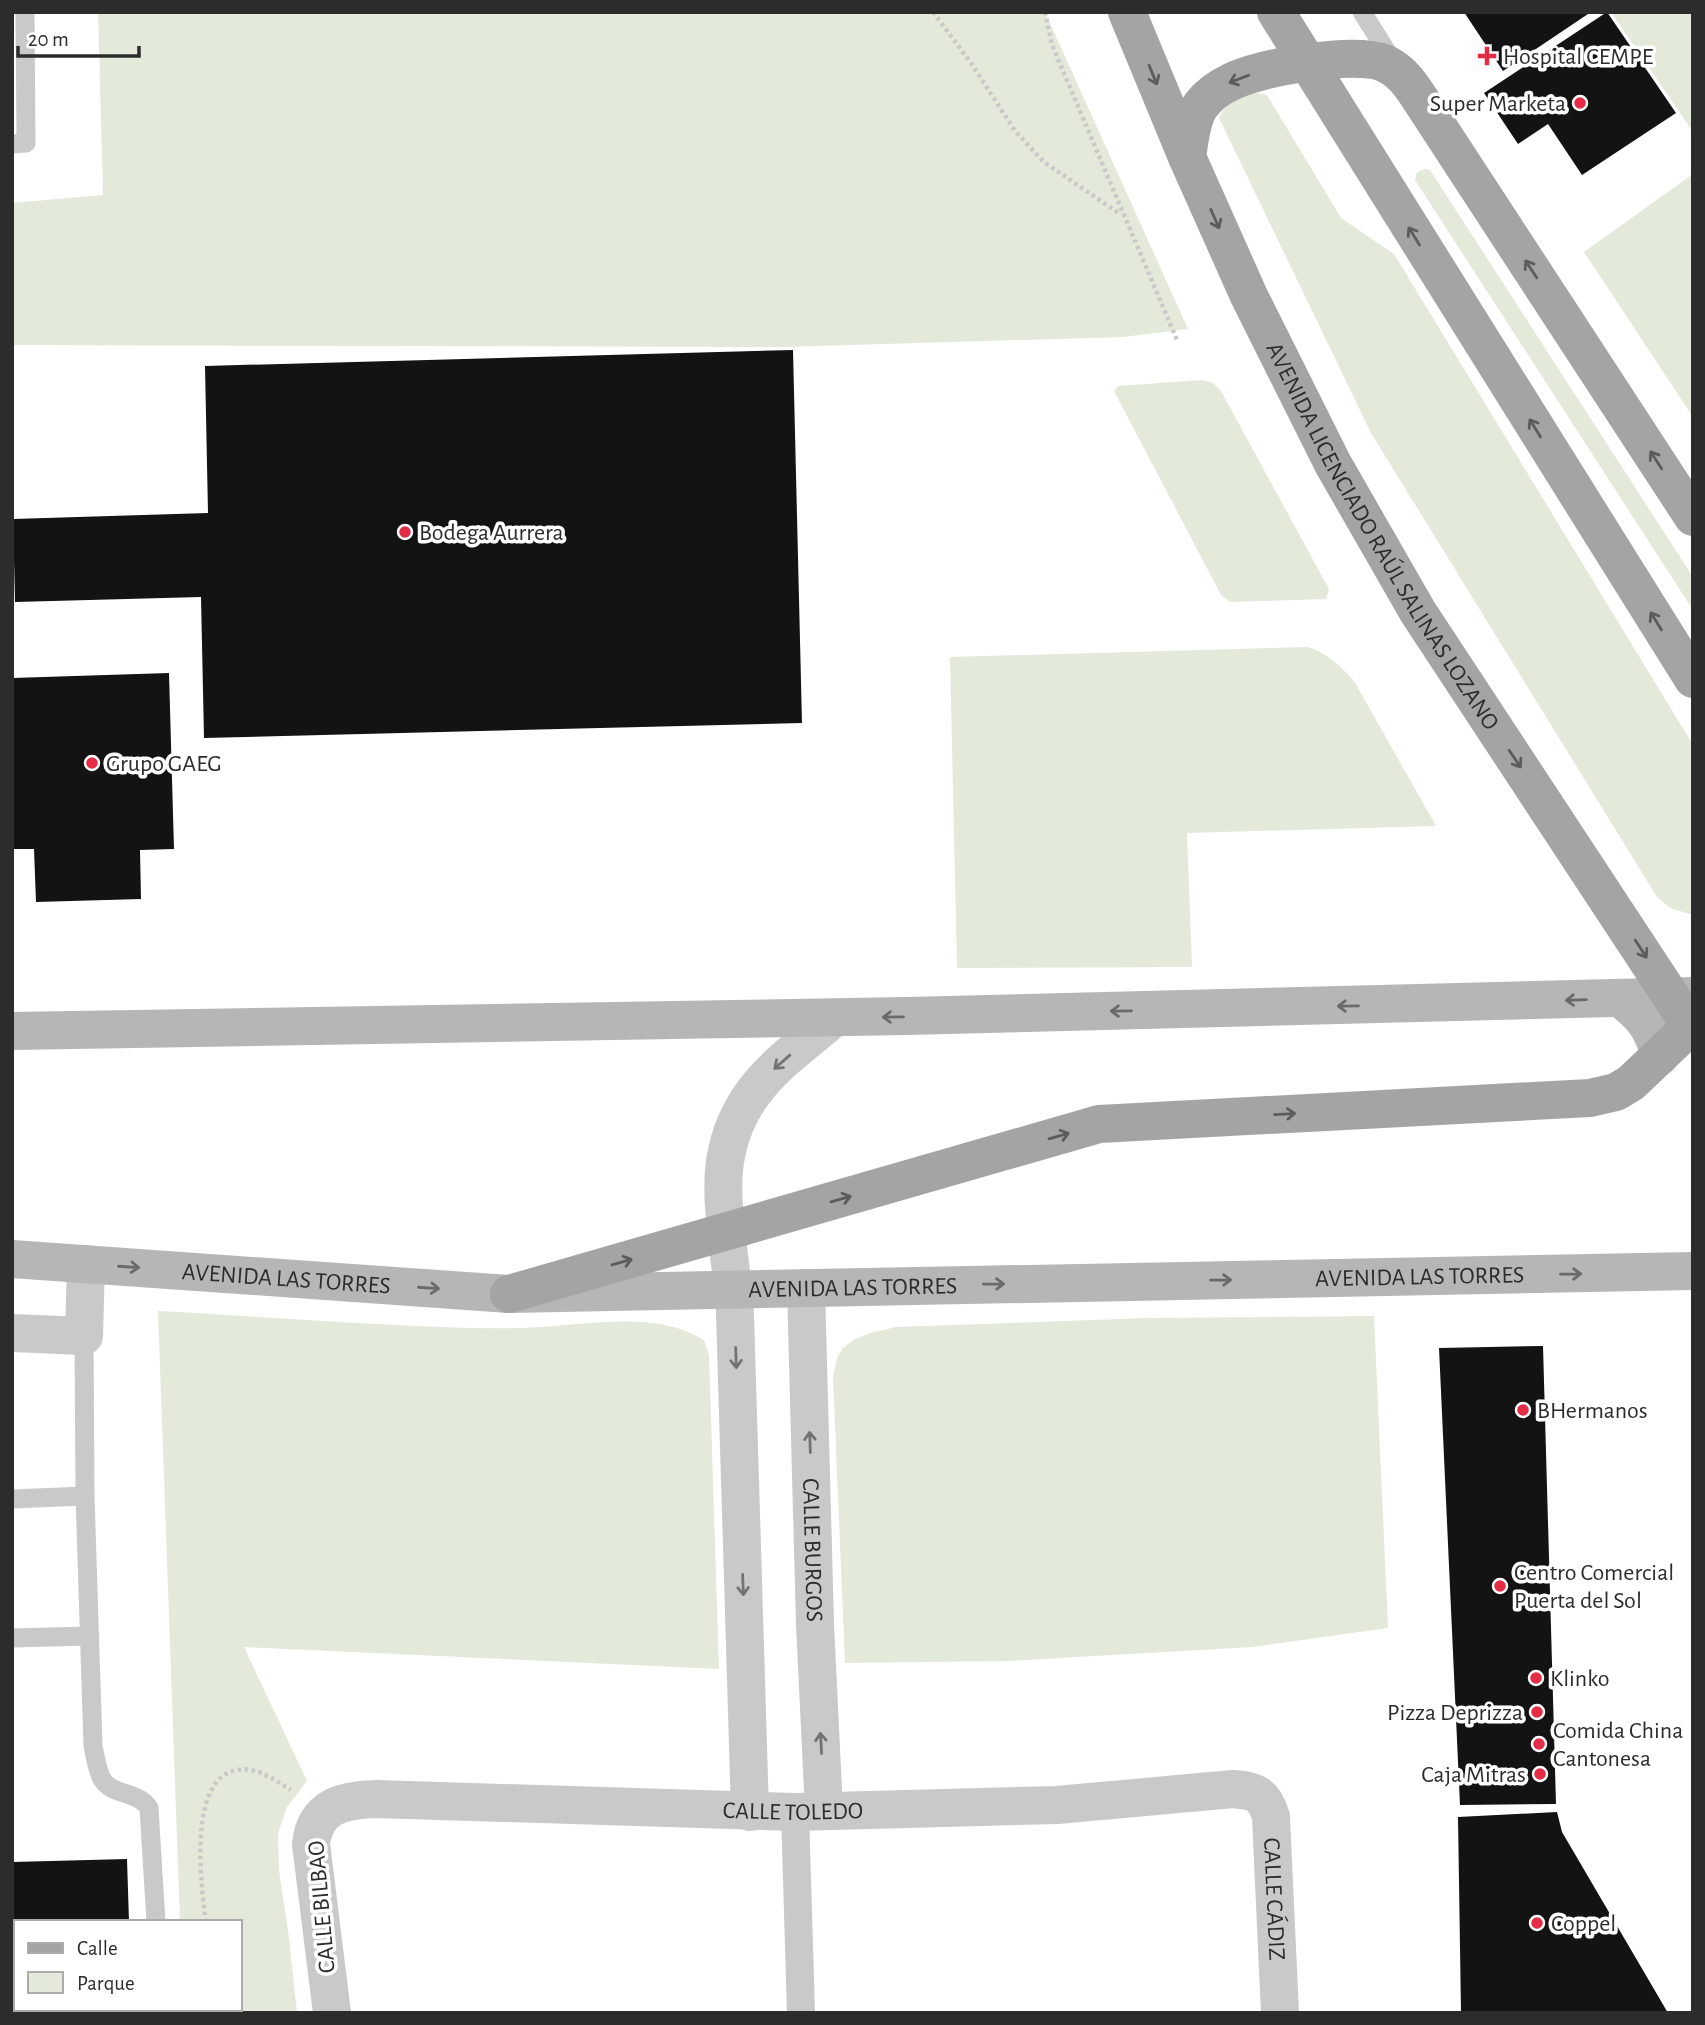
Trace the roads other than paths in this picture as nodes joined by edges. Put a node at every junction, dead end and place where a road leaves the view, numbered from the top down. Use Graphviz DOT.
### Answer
graph roads {
  1 [pos="25,12"];
  2 [pos="1127,12"];
  3 [pos="1276,12"];
  4 [pos="1362,12"];
  5 [pos="1306,63"];
  6 [pos="1400,73"];
  7 [pos="12,144"];
  8 [pos="1187,157"];
  9 [pos="1693,517"];
  10 [pos="1693,679"];
  11 [pos="1620,998"];
  12 [pos="1688,1015"];
  13 [pos="834,1018"];
  14 [pos="12,1031"];
  15 [pos="1660,1056"];
  16 [pos="727,1232"];
  17 [pos="12,1259"];
  18 [pos="86,1264"];
  19 [pos="1693,1271"];
  20 [pos="806,1289"];
  21 [pos="734,1290"];
  22 [pos="509,1294"];
  23 [pos="12,1333"];
  24 [pos="84,1336"];
  25 [pos="85,1496"];
  26 [pos="12,1499"];
  27 [pos="89,1636"];
  28 [pos="12,1638"];
  29 [pos="1254,1791"];
  30 [pos="314,1801"];
  31 [pos="809,1811"];
  32 [pos="750,1812"];
  33 [pos="156,1920"];
  34 [pos="332,2013"];
  35 [pos="801,2013"];
  36 [pos="1280,2013"];
  1 -- 7 [label="lane"];
  2 -- 8 [label="main road, AVENIDA LICENCIADO RAÚL SALINAS LOZANO, one-way"];
  3 -- 5 [label="main road"];
  4 -- 6 [label="lane"];
  5 -- 6 [label="main road"];
  5 -- 8 [label="main road, one-way"];
  10 -- 5 [label="main road, one-way"];
  9 -- 6 [label="main road, one-way"];
  8 -- 12 [label="main road, AVENIDA LICENCIADO RAÚL SALINAS LOZANO, one-way"];
  11 -- 12 [label="main road"];
  11 -- 13 [label="main road, one-way"];
  11 -- 15 [label="main road"];
  12 -- 15 [label="main road"];
  13 -- 14 [label="main road"];
  13 -- 16 [label="street, one-way"];
  16 -- 15 [label="main road, one-way"];
  16 -- 21 [label="street"];
  22 -- 16 [label="main road, one-way"];
  17 -- 18 [label="main road, AVENIDA LAS TORRES"];
  18 -- 22 [label="main road, AVENIDA LAS TORRES, one-way"];
  18 -- 24 [label="street"];
  20 -- 19 [label="main road, AVENIDA LAS TORRES, one-way"];
  20 -- 21 [label="main road, AVENIDA LAS TORRES"];
  31 -- 20 [label="street, CALLE BURGOS, one-way"];
  21 -- 22 [label="main road, AVENIDA LAS TORRES"];
  21 -- 32 [label="street, one-way"];
  23 -- 24 [label="street"];
  24 -- 25 [label="lane"];
  25 -- 26 [label="lane"];
  25 -- 27 [label="lane"];
  27 -- 28 [label="lane"];
  27 -- 33 [label="lane"];
  29 -- 31 [label="street, CALLE TOLEDO"];
  29 -- 36 [label="street, CALLE CÁDIZ"];
  30 -- 32 [label="street, CALLE TOLEDO"];
  30 -- 34 [label="street, CALLE BILBAO"];
  31 -- 32 [label="street, CALLE TOLEDO"];
  31 -- 35 [label="street, CALLE BURGOS"];
}
